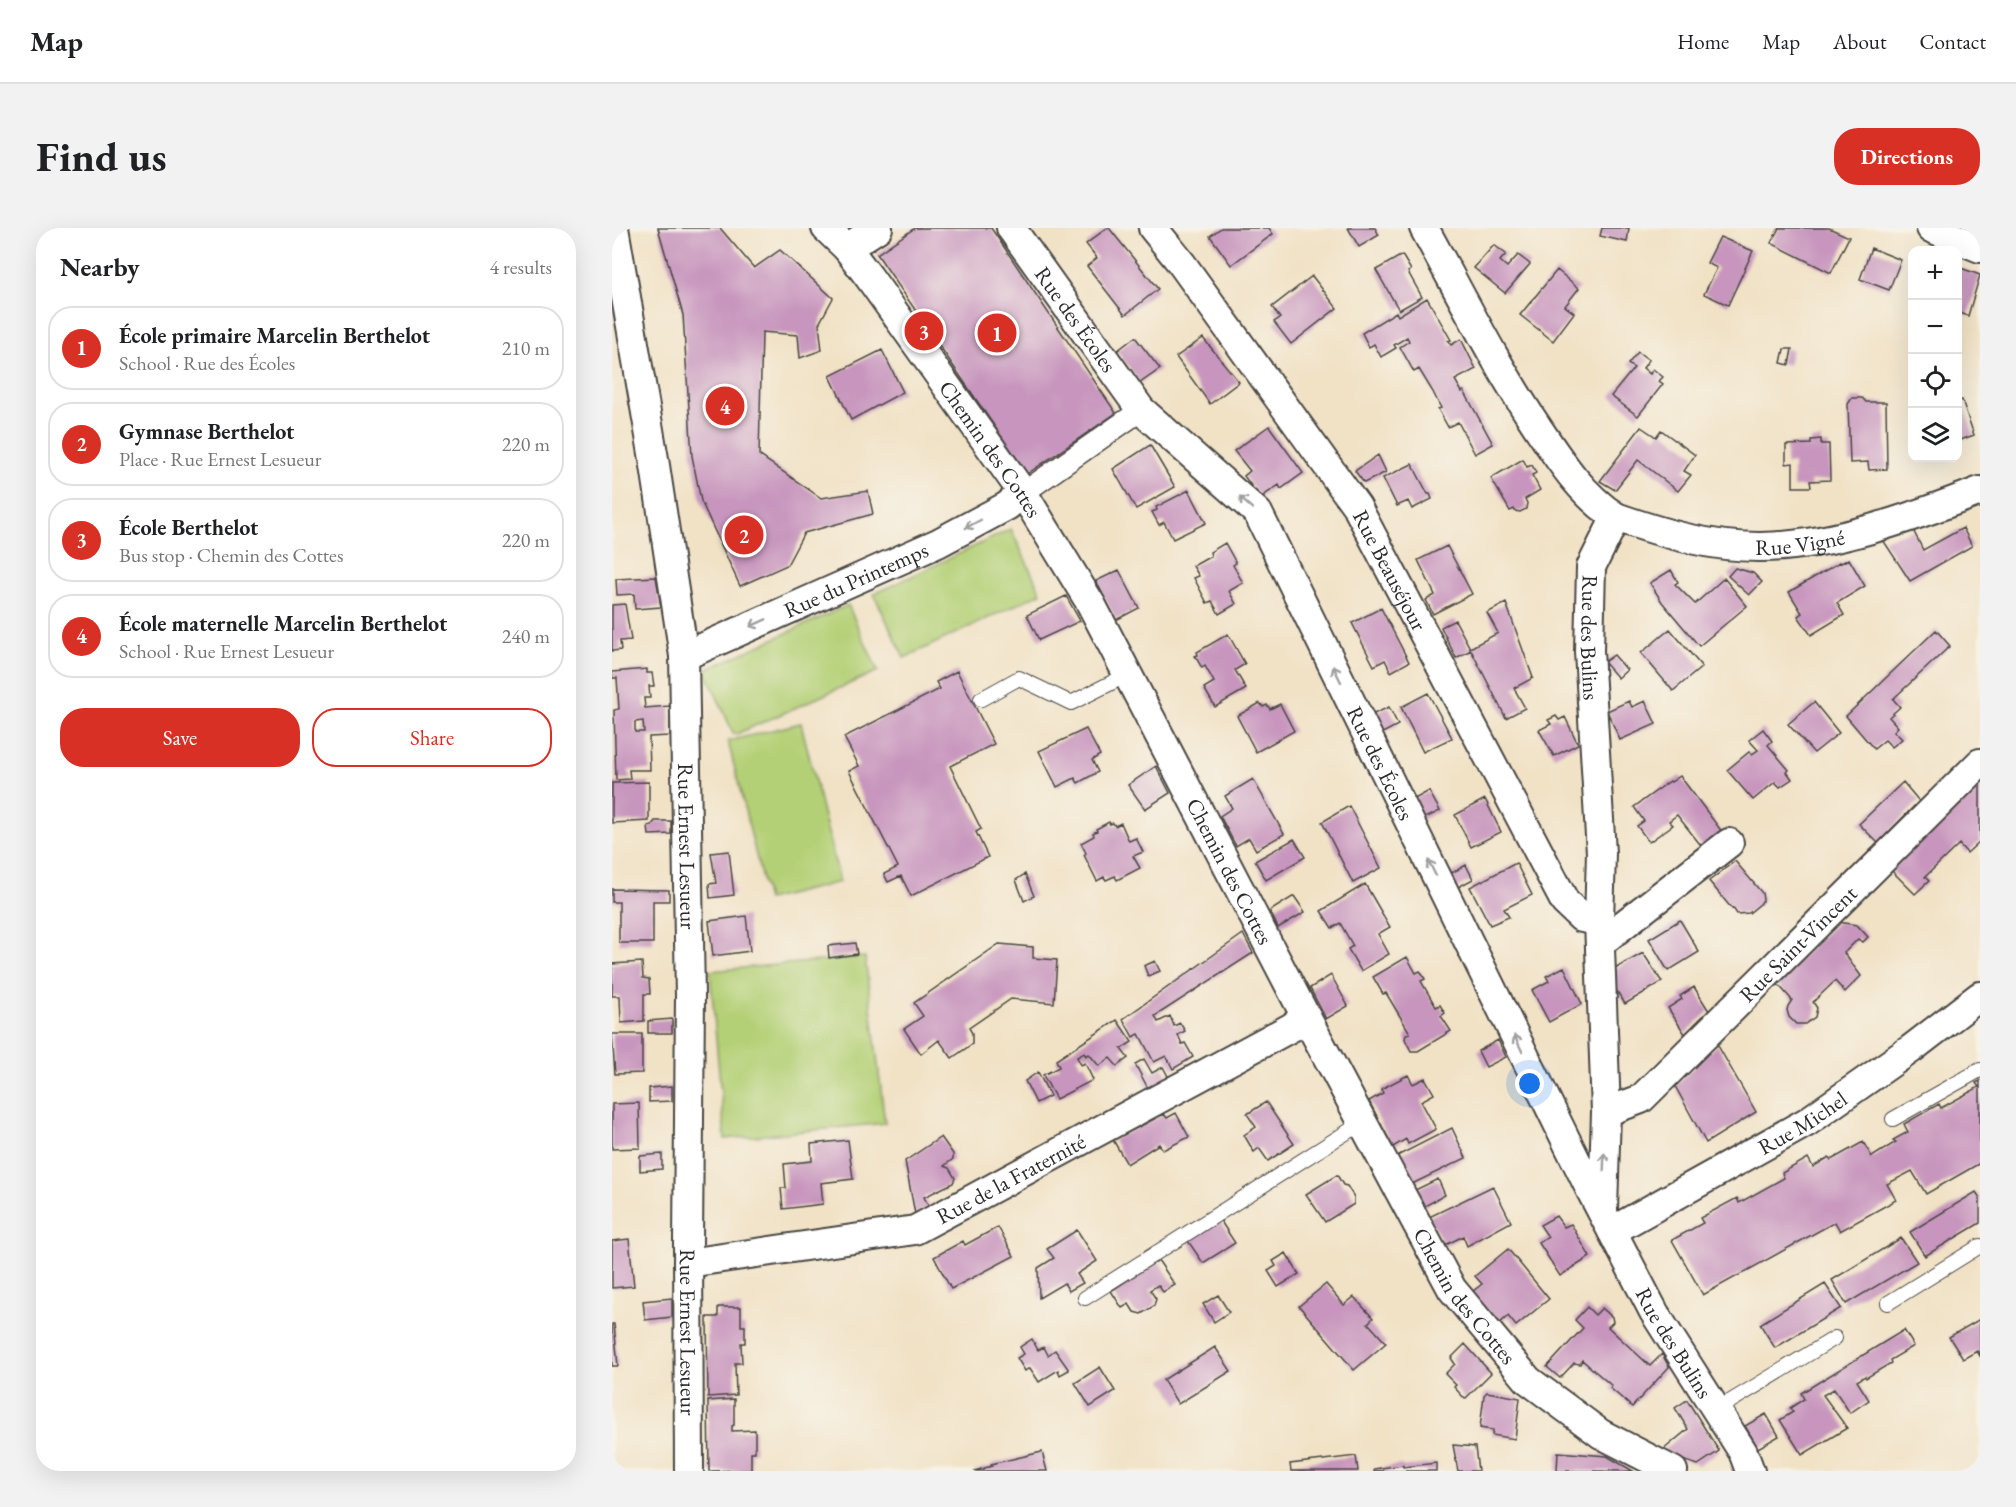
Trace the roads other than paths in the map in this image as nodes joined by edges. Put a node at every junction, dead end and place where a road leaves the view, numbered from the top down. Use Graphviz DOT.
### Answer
graph roads {
  1 [pos="614,228"];
  2 [pos="826,228"];
  3 [pos="878,228"];
  4 [pos="1011,228"];
  5 [pos="1153,228"];
  6 [pos="1424,228"];
  7 [pos="1931,228"];
  8 [pos="847,248"];
  9 [pos="1980,248"];
  10 [pos="617,277"];
  11 [pos="1141,410"];
  12 [pos="1980,491"];
  13 [pos="1023,493"];
  14 [pos="1616,517"];
  15 [pos="684,656"];
  16 [pos="1129,674"];
  17 [pos="981,699"];
  18 [pos="1980,763"];
  19 [pos="1729,843"];
  20 [pos="1599,932"];
  21 [pos="1980,996"];
  22 [pos="1306,1017"];
  23 [pos="1980,1070"];
  24 [pos="1606,1112"];
  25 [pos="1893,1119"];
  26 [pos="1364,1122"];
  27 [pos="1572,1152"];
  28 [pos="1607,1222"];
  29 [pos="1980,1246"];
  30 [pos="688,1263"];
  31 [pos="1085,1298"];
  32 [pos="1888,1303"];
  33 [pos="1835,1338"];
  34 [pos="1716,1410"];
  35 [pos="689,1471"];
  36 [pos="1673,1471"];
  37 [pos="1750,1471"];
  1 -- 10 [label="street, Rue Ernest Lesueur"];
  2 -- 8 [label="street, Chemin des Cottes"];
  3 -- 8 [label="street"];
  4 -- 11 [label="street, Rue des Écoles"];
  5 -- 20 [label="street, Rue Beauséjour"];
  6 -- 14 [label="street"];
  7 -- 9 [label="street"];
  8 -- 13 [label="street, Chemin des Cottes"];
  10 -- 15 [label="street, Rue Ernest Lesueur"];
  11 -- 13 [label="street"];
  27 -- 11 [label="street, Rue des Écoles, one-way"];
  12 -- 14 [label="street, Rue Vigné"];
  13 -- 15 [label="street, Rue du Printemps, one-way"];
  13 -- 16 [label="street, Chemin des Cottes"];
  14 -- 20 [label="street, Rue des Bulins"];
  15 -- 30 [label="street, Rue Ernest Lesueur"];
  16 -- 17 [label="lane"];
  16 -- 22 [label="street, Chemin des Cottes"];
  18 -- 24 [label="street, Rue Saint-Vincent"];
  19 -- 20 [label="street"];
  20 -- 24 [label="street, Rue des Bulins"];
  21 -- 28 [label="street, Rue Michel"];
  22 -- 26 [label="street, Chemin des Cottes"];
  22 -- 30 [label="street, Rue de la Fraternité"];
  23 -- 25 [label="lane"];
  24 -- 27 [label="street"];
  28 -- 24 [label="street, Rue des Bulins, one-way"];
  26 -- 31 [label="lane"];
  26 -- 36 [label="street, Chemin des Cottes"];
  27 -- 28 [label="street, Rue des Bulins"];
  28 -- 34 [label="street, Rue des Bulins"];
  29 -- 32 [label="lane"];
  30 -- 35 [label="street, Rue Ernest Lesueur"];
  33 -- 34 [label="lane"];
  34 -- 37 [label="street, Rue des Bulins"];
}
